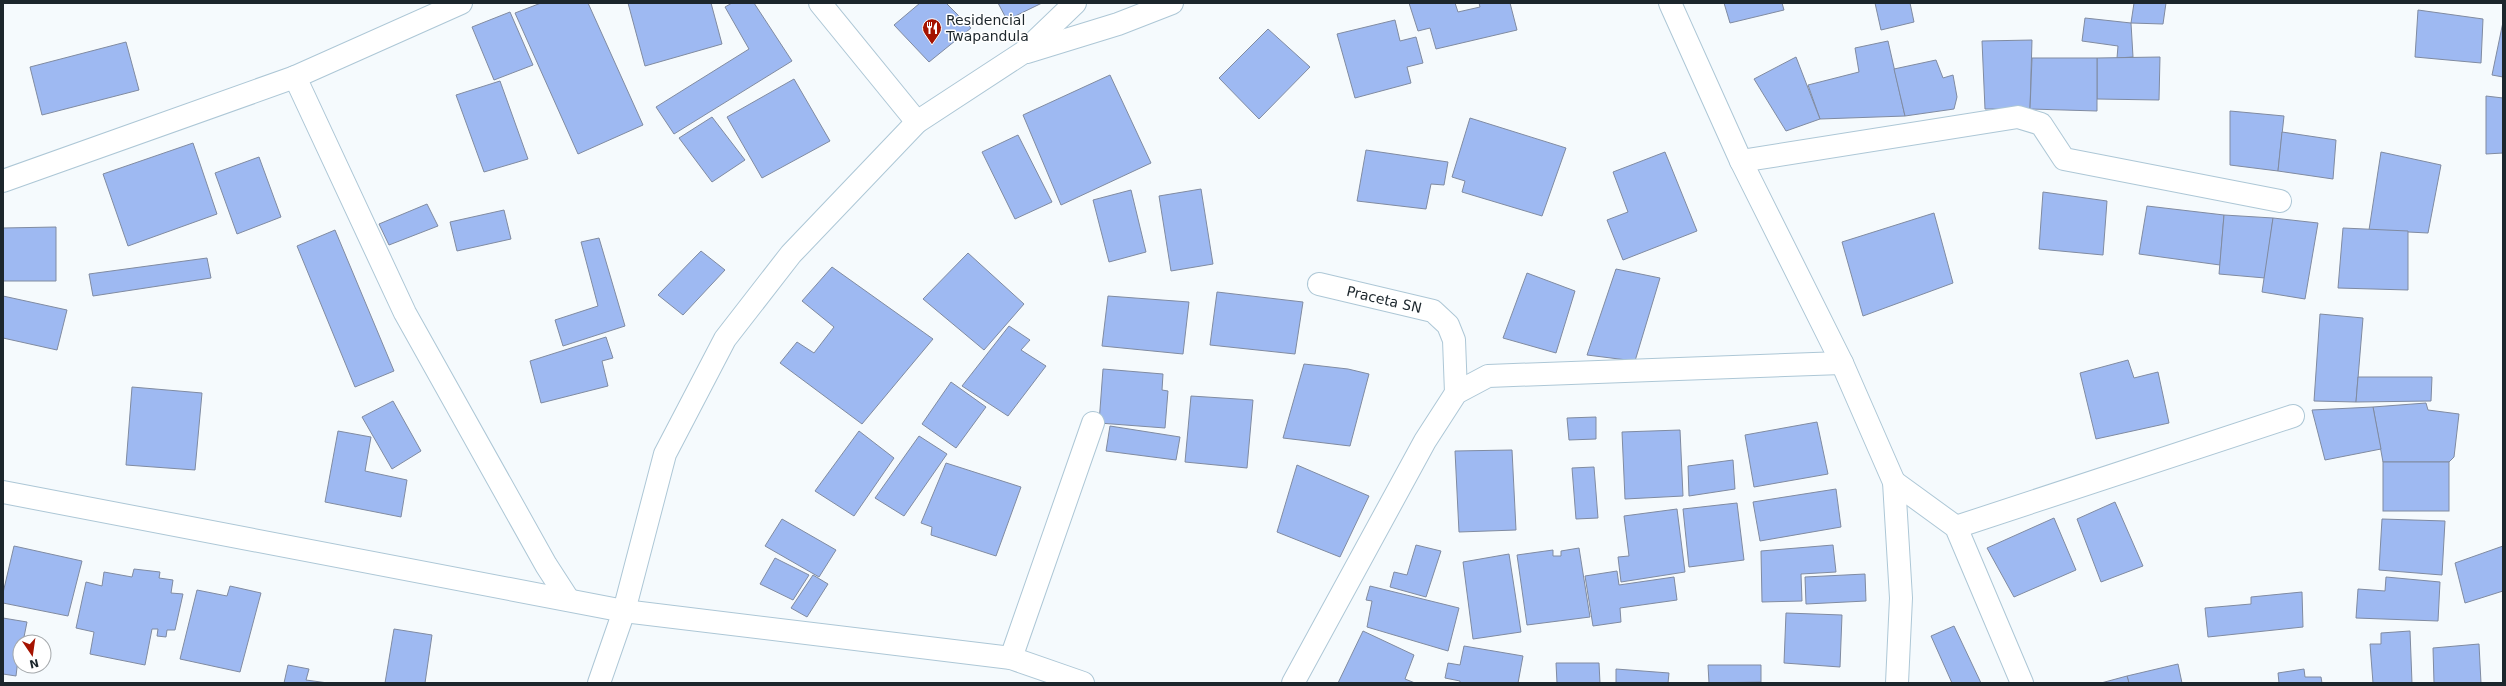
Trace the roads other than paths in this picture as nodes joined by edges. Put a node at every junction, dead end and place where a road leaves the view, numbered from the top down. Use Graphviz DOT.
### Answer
graph roads {
  1 [pos="461,3"];
  2 [pos="820,3"];
  3 [pos="1075,3"];
  4 [pos="1172,3"];
  5 [pos="1670,3"];
  6 [pos="1024,52"];
  7 [pos="295,77"];
  8 [pos="917,122"];
  9 [pos="1741,161"];
  10 [pos="3,180"];
  11 [pos="2280,201"];
  12 [pos="1319,284"];
  13 [pos="1842,363"];
  14 [pos="1456,393"];
  15 [pos="2293,416"];
  16 [pos="1093,423"];
  17 [pos="1894,482"];
  18 [pos="3,492"];
  19 [pos="1956,527"];
  20 [pos="568,599"];
  21 [pos="624,612"];
  22 [pos="1011,658"];
  23 [pos="599,683"];
  24 [pos="1083,683"];
  25 [pos="1293,683"];
  26 [pos="1896,683"];
  27 [pos="2022,683"];
  1 -- 7 [label="street"];
  2 -- 8 [label="street"];
  3 -- 6 [label="street"];
  4 -- 6 [label="street"];
  5 -- 9 [label="street"];
  6 -- 8 [label="street"];
  7 -- 10 [label="street"];
  7 -- 20 [label="street"];
  8 -- 21 [label="street"];
  9 -- 11 [label="street"];
  9 -- 13 [label="street"];
  12 -- 14 [label="street, Praceta SN"];
  13 -- 14 [label="street"];
  13 -- 17 [label="street"];
  14 -- 25 [label="street"];
  15 -- 19 [label="street"];
  16 -- 22 [label="street"];
  17 -- 19 [label="street"];
  17 -- 26 [label="street"];
  18 -- 20 [label="street"];
  19 -- 27 [label="street"];
  20 -- 21 [label="street"];
  21 -- 22 [label="street"];
  21 -- 23 [label="street"];
  22 -- 24 [label="street"];
}
